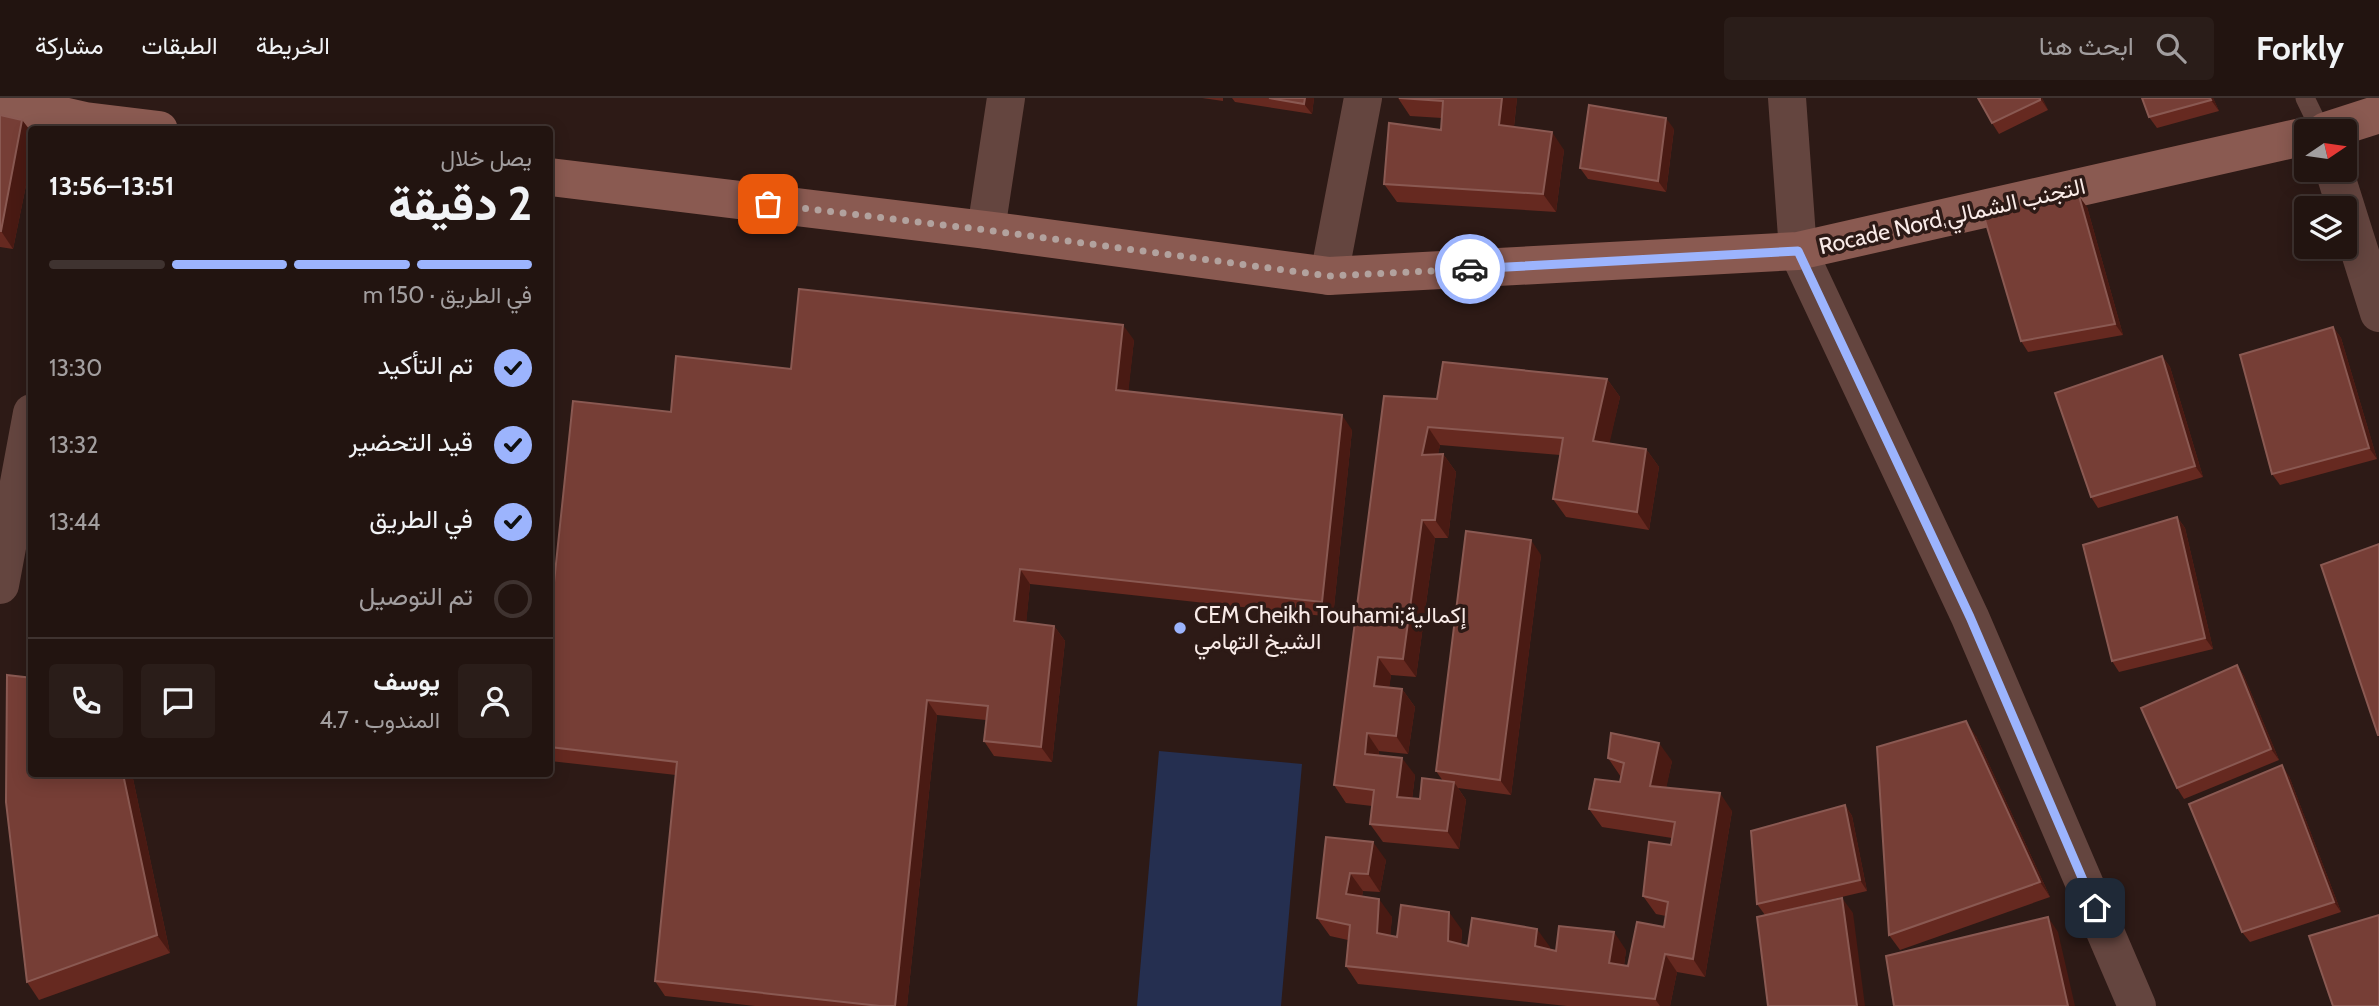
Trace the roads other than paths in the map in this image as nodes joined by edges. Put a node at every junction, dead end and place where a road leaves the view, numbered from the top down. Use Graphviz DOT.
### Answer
graph roads {
  1 [pos="1006,98"];
  2 [pos="1363,98"];
  3 [pos="1787,98"];
  4 [pos="2305,98"];
  5 [pos="0,102"];
  6 [pos="2379,114"];
  7 [pos="86,116"];
  8 [pos="2317,119"];
  9 [pos="2357,121"];
  10 [pos="138,126"];
  11 [pos="2294,139"];
  12 [pos="553,177"];
  13 [pos="2338,182"];
  14 [pos="986,230"];
  15 [pos="1798,251"];
  16 [pos="1329,276"];
  17 [pos="2379,313"];
  18 [pos="28,434"];
  19 [pos="0,585"];
  20 [pos="2137,1006"];
  1 -- 14 [label="street"];
  2 -- 16 [label="street"];
  3 -- 15 [label="street"];
  4 -- 8 [label="lane"];
  5 -- 7 [label="main road"];
  6 -- 9 [label="main road"];
  7 -- 10 [label="main road"];
  11 -- 15 [label="main road, Rocade Nord,التجنب الشمالي"];
  12 -- 14 [label="main road, Rocade Nord,التجنب الشمالي"];
  13 -- 17 [label="street"];
  14 -- 16 [label="main road, Rocade Nord,التجنب الشمالي"];
  15 -- 16 [label="main road, Rocade Nord,التجنب الشمالي"];
  15 -- 20 [label="street"];
  18 -- 19 [label="street"];
}
